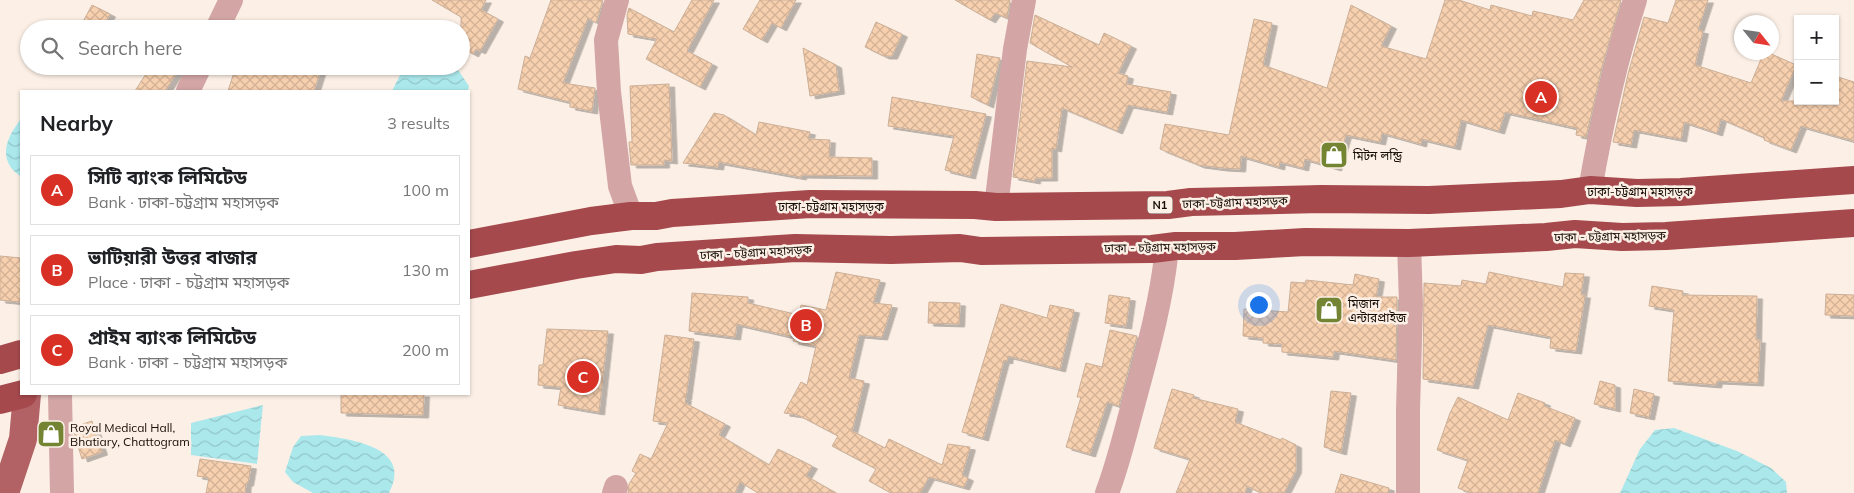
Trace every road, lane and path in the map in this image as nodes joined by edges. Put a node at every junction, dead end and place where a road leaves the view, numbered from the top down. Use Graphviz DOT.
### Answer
graph roads {
  1 [pos="230,0"];
  2 [pos="617,0"];
  3 [pos="1024,0"];
  4 [pos="1635,0"];
  5 [pos="221,20"];
  6 [pos="196,75"];
  7 [pos="188,90"];
  8 [pos="1854,180"];
  9 [pos="1590,190"];
  10 [pos="996,207"];
  11 [pos="631,216"];
  12 [pos="1854,223"];
  13 [pos="1409,243"];
  14 [pos="470,244"];
  15 [pos="1167,247"];
  16 [pos="470,285"];
  17 [pos="20,354"];
  18 [pos="0,360"];
  19 [pos="21,395"];
  20 [pos="25,395"];
  21 [pos="60,395"];
  22 [pos="0,400"];
  23 [pos="5,493"];
  24 [pos="62,493"];
  25 [pos="1107,493"];
  26 [pos="1408,493"];
  1 -- 5 [label="street"];
  2 -- 11 [label="street"];
  3 -- 10 [label="street"];
  4 -- 9 [label="street"];
  6 -- 7 [label="street"];
  8 -- 9 [label="highway, ঢাকা-চট্টগ্রাম মহাসড়ক / N1"];
  9 -- 10 [label="highway, ঢাকা-চট্টগ্রাম মহাসড়ক / N1"];
  10 -- 11 [label="highway, ঢাকা-চট্টগ্রাম মহাসড়ক / N1"];
  11 -- 14 [label="highway, ঢাকা-চট্টগ্রাম মহাসড়ক / N1"];
  12 -- 13 [label="highway, ঢাকা - চট্টগ্রাম মহাসড়ক"];
  13 -- 15 [label="highway, ঢাকা - চট্টগ্রাম মহাসড়ক"];
  13 -- 26 [label="street"];
  15 -- 16 [label="highway, ঢাকা - চট্টগ্রাম মহাসড়ক"];
  15 -- 25 [label="street"];
  17 -- 18 [label="highway"];
  19 -- 22 [label="highway"];
  20 -- 23 [label="main road"];
  21 -- 24 [label="street"];
}
